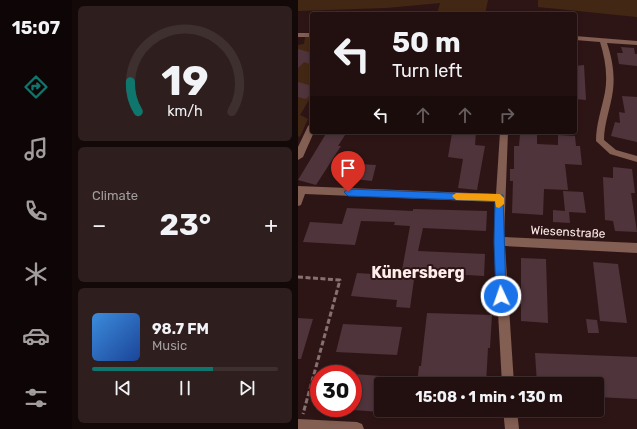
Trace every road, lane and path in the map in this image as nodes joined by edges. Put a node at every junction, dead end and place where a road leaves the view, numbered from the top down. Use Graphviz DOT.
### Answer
graph roads {
  1 [pos="310,34"];
  2 [pos="298,35"];
  3 [pos="577,38"];
  4 [pos="603,40"];
  5 [pos="637,43"];
  6 [pos="310,130"];
  7 [pos="504,134"];
  8 [pos="298,157"];
  9 [pos="637,159"];
  10 [pos="300,190"];
  11 [pos="500,198"];
  12 [pos="298,202"];
  13 [pos="499,242"];
  14 [pos="637,248"];
  15 [pos="298,277"];
  16 [pos="508,377"];
  17 [pos="511,417"];
  18 [pos="299,426"];
  19 [pos="357,429"];
  20 [pos="512,429"];
  1 -- 2 [label="street"];
  3 -- 4 [label="street"];
  4 -- 5 [label="street"];
  4 -- 9 [label="street"];
  6 -- 8 [label="street"];
  7 -- 11 [label="street"];
  10 -- 11 [label="street"];
  10 -- 12 [label="street"];
  11 -- 13 [label="street"];
  13 -- 14 [label="street, Wiesenstraße"];
  13 -- 16 [label="street"];
  15 -- 18 [label="path"];
  17 -- 20 [label="street"];
  18 -- 19 [label="street"];
}
